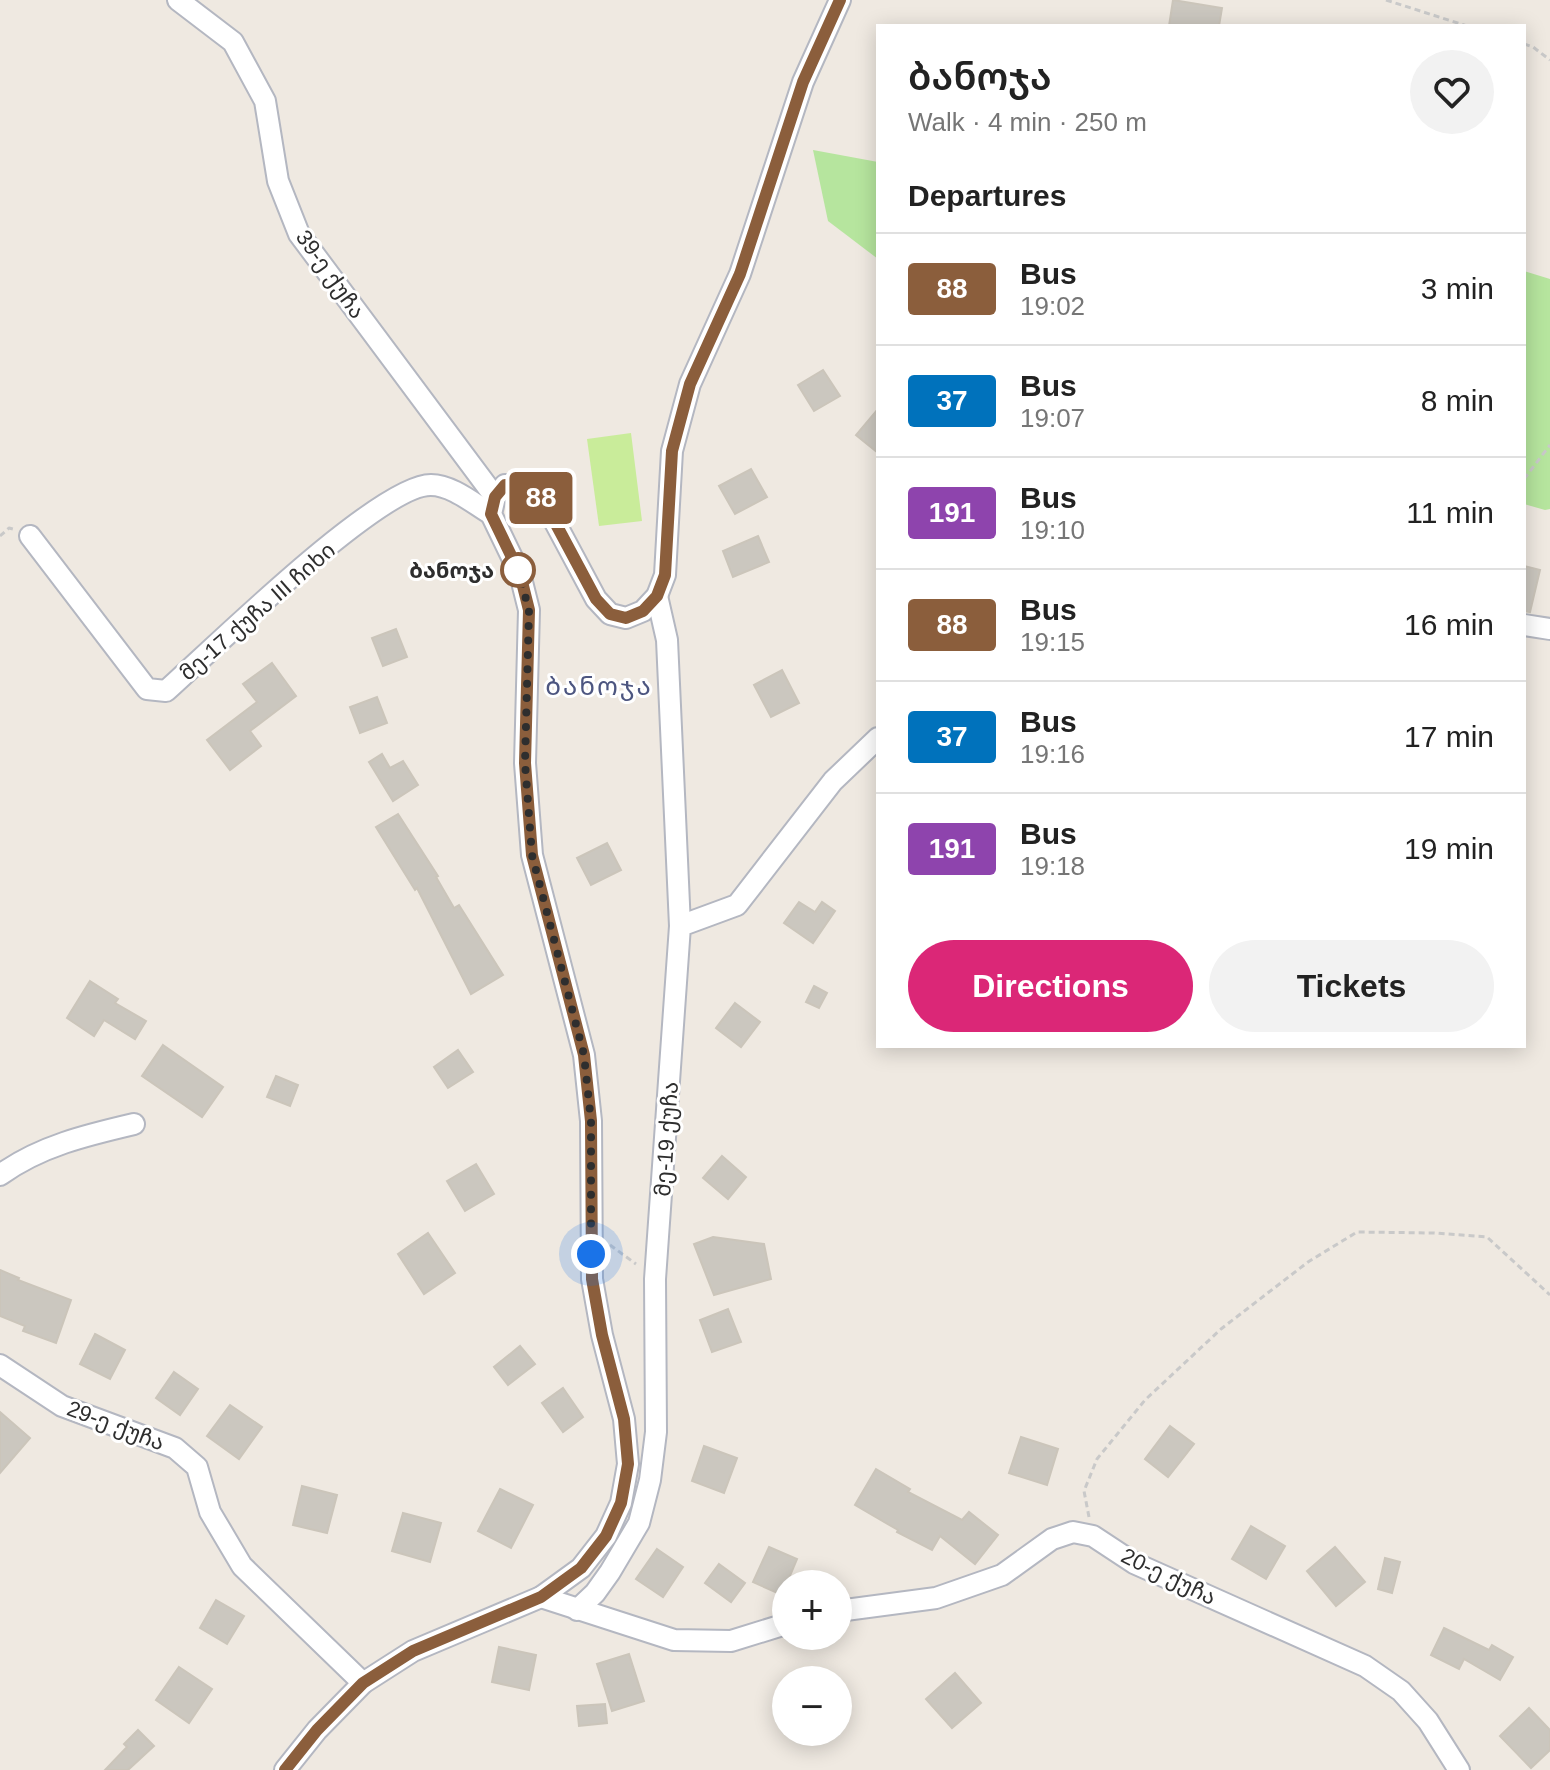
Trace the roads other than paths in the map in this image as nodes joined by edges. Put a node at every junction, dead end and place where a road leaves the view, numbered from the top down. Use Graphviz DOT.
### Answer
graph roads {
  1 [pos="178,0"];
  2 [pos="840,0"];
  3 [pos="493,506"];
  4 [pos="30,536"];
  5 [pos="657,596"];
  6 [pos="1526,625"];
  7 [pos="1550,629"];
  8 [pos="876,740"];
  9 [pos="680,926"];
  10 [pos="134,1124"];
  11 [pos="0,1175"];
  12 [pos="0,1365"];
  13 [pos="541,1597"];
  14 [pos="852,1609"];
  15 [pos="577,1610"];
  16 [pos="772,1628"];
  17 [pos="363,1683"];
  18 [pos="285,1770"];
  19 [pos="1459,1770"];
  1 -- 3 [label="street, 39-ე ქუჩა"];
  2 -- 5 [label="street"];
  3 -- 4 [label="street, მე-17 ქუჩა III ჩიხი"];
  3 -- 5 [label="street"];
  3 -- 13 [label="street, 39-ე ქუჩა"];
  5 -- 9 [label="street, მე-19 ქუჩა"];
  6 -- 7 [label="street"];
  8 -- 9 [label="street"];
  9 -- 15 [label="street, მე-19 ქუჩა"];
  10 -- 11 [label="street"];
  12 -- 17 [label="street, 29-ე ქუჩა"];
  13 -- 15 [label="street"];
  13 -- 17 [label="street, 39-ე ქუჩა"];
  14 -- 19 [label="street, 20-ე ქუჩა"];
  15 -- 16 [label="street"];
  17 -- 18 [label="street, 39-ე ქუჩა"];
}
